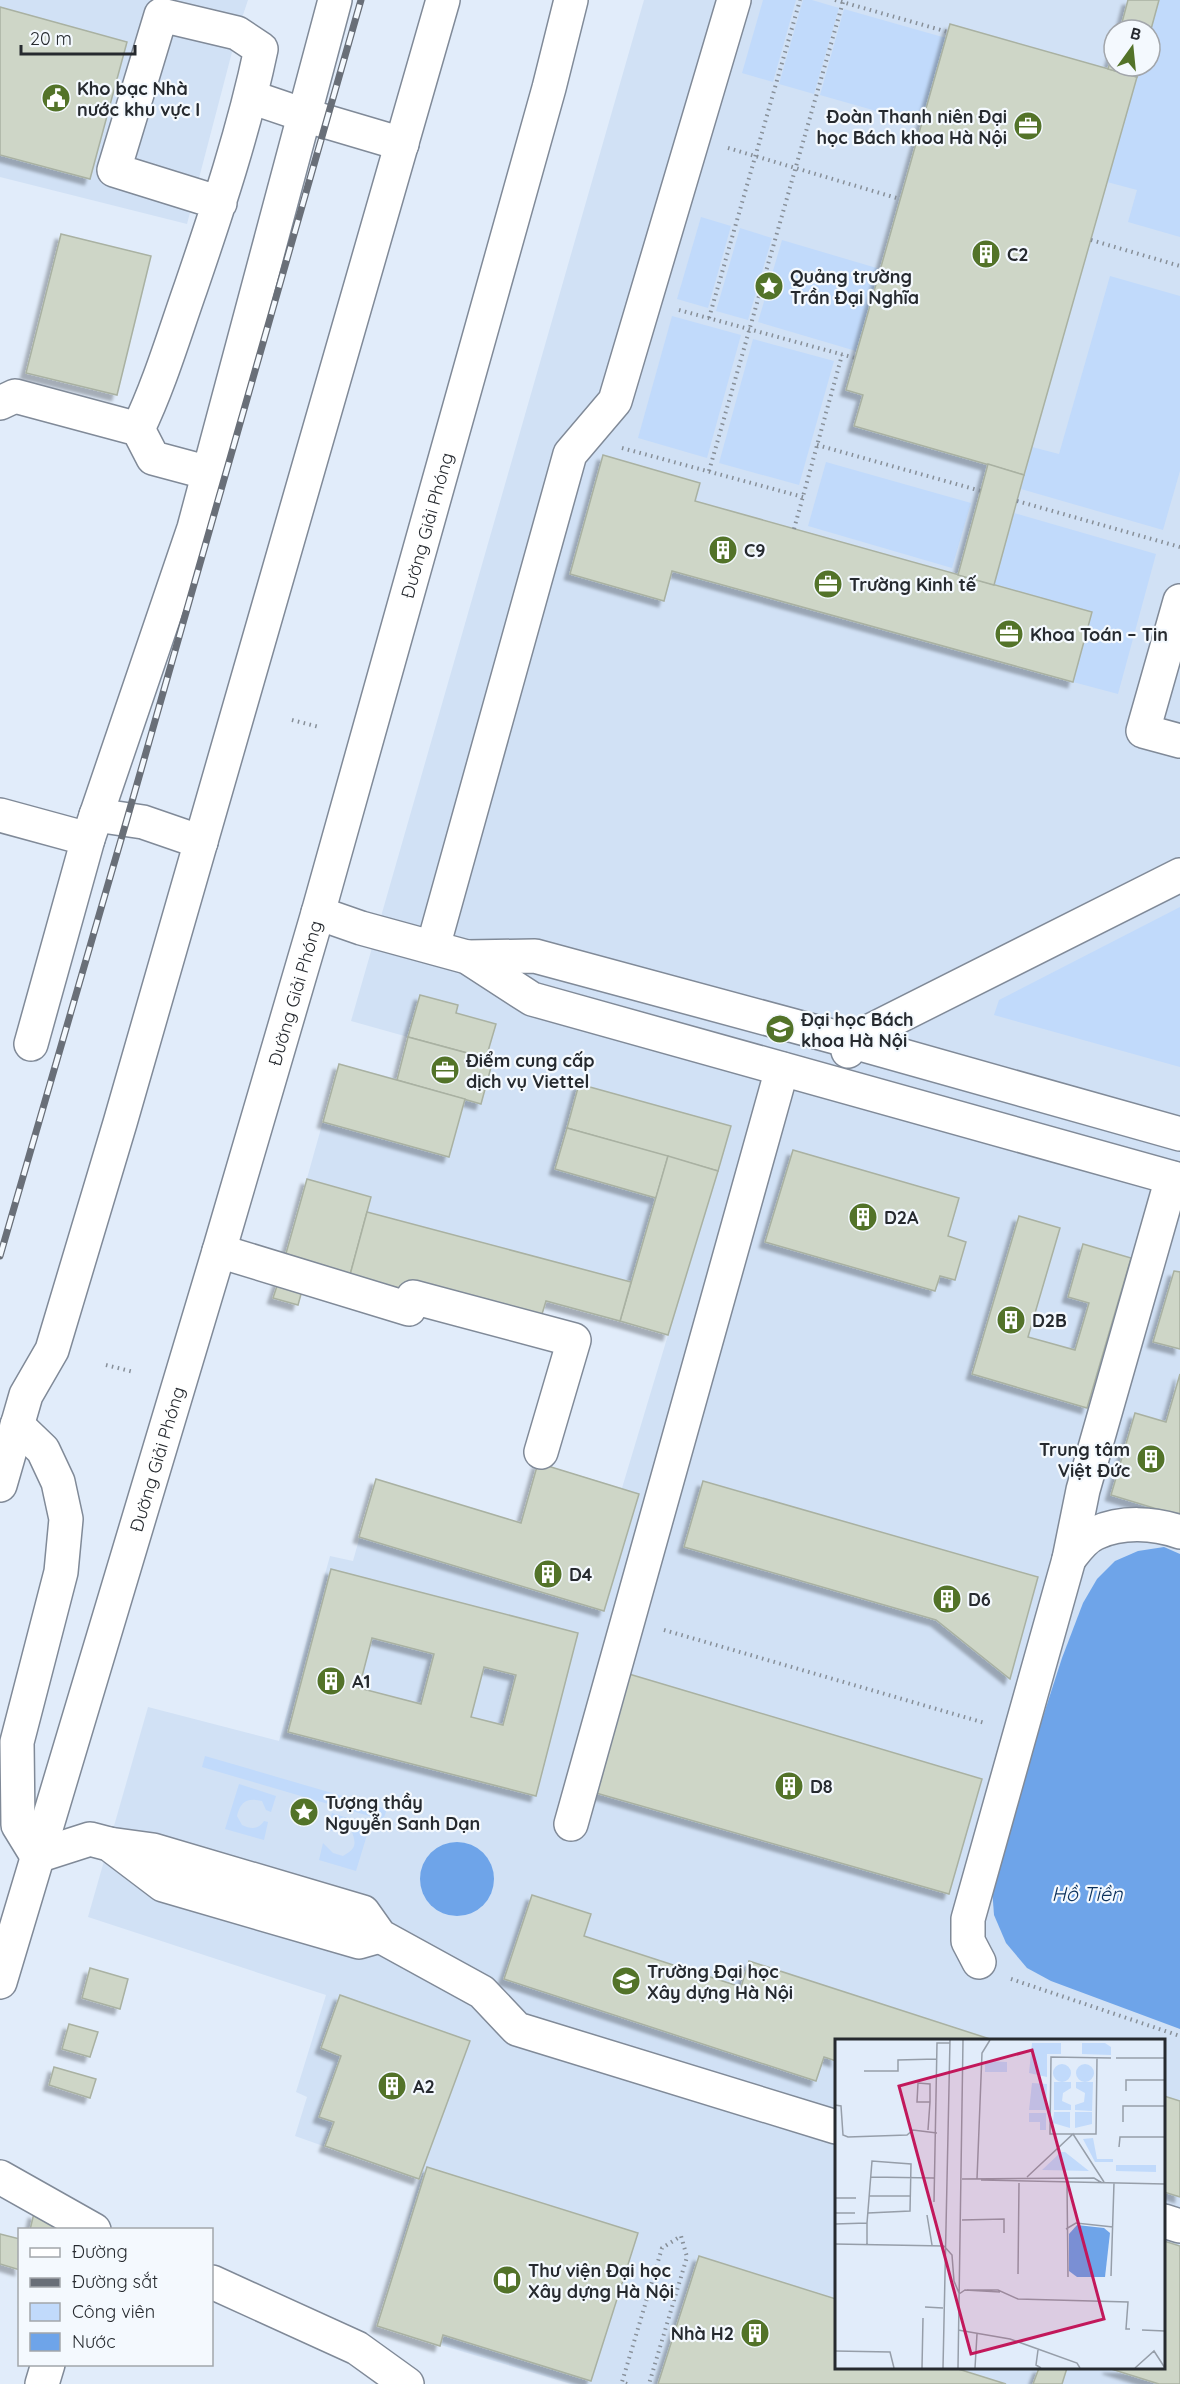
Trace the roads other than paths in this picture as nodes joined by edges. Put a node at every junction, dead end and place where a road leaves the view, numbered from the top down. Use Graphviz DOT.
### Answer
graph roads {
  1 [pos="335,0"];
  2 [pos="443,0"];
  3 [pos="571,0"];
  4 [pos="734,0"];
  5 [pos="251,97"];
  6 [pos="304,116"];
  7 [pos="402,144"];
  8 [pos="219,203"];
  9 [pos="0,403"];
  10 [pos="138,429"];
  11 [pos="209,473"];
  12 [pos="1180,602"];
  13 [pos="1180,741"];
  14 [pos="0,815"];
  15 [pos="92,827"];
  16 [pos="201,842"];
  17 [pos="1180,875"];
  18 [pos="318,913"];
  19 [pos="434,947"];
  20 [pos="467,957"];
  21 [pos="850,1041"];
  22 [pos="31,1044"];
  23 [pos="782,1069"];
  24 [pos="839,1085"];
  25 [pos="1180,1134"];
  26 [pos="1176,1179"];
  27 [pos="219,1251"];
  28 [pos="8,1422"];
  29 [pos="541,1452"];
  30 [pos="0,1485"];
  31 [pos="1180,1532"];
  32 [pos="1069,1559"];
  33 [pos="571,1824"];
  34 [pos="37,1856"];
  35 [pos="979,1962"];
  36 [pos="0,1982"];
  37 [pos="835,2126"];
  38 [pos="0,2177"];
  39 [pos="1165,2221"];
  40 [pos="1180,2226"];
  41 [pos="91,2228"];
  42 [pos="213,2282"];
  43 [pos="47,2366"];
  44 [pos="42,2384"];
  45 [pos="406,2384"];
  1 -- 6 [label="main road"];
  2 -- 7 [label="main road"];
  3 -- 18 [label="main road, Đường Giải Phóng"];
  4 -- 19 [label="main road"];
  5 -- 6 [label="main road"];
  5 -- 8 [label="main road"];
  5 -- 8 [label="main road"];
  6 -- 7 [label="main road"];
  6 -- 11 [label="main road"];
  7 -- 16 [label="main road"];
  8 -- 10 [label="main road"];
  9 -- 10 [label="main road"];
  10 -- 11 [label="main road"];
  11 -- 15 [label="main road"];
  12 -- 13 [label="main road"];
  14 -- 15 [label="main road"];
  15 -- 16 [label="main road"];
  15 -- 22 [label="main road"];
  16 -- 28 [label="main road"];
  17 -- 21 [label="main road"];
  18 -- 19 [label="main road"];
  18 -- 27 [label="main road, Đường Giải Phóng"];
  19 -- 20 [label="main road"];
  20 -- 21 [label="main road"];
  20 -- 23 [label="main road"];
  21 -- 24 [label="main road"];
  21 -- 25 [label="main road"];
  23 -- 24 [label="main road"];
  23 -- 33 [label="main road"];
  24 -- 26 [label="main road"];
  26 -- 32 [label="main road"];
  27 -- 29 [label="main road"];
  27 -- 34 [label="main road, Đường Giải Phóng"];
  28 -- 30 [label="main road"];
  28 -- 34 [label="main road"];
  31 -- 32 [label="main road"];
  32 -- 35 [label="main road"];
  34 -- 36 [label="main road, Đường Giải Phóng"];
  34 -- 37 [label="main road"];
  38 -- 41 [label="main road"];
  39 -- 40 [label="main road"];
  42 -- 45 [label="main road"];
  43 -- 44 [label="main road"];
}
